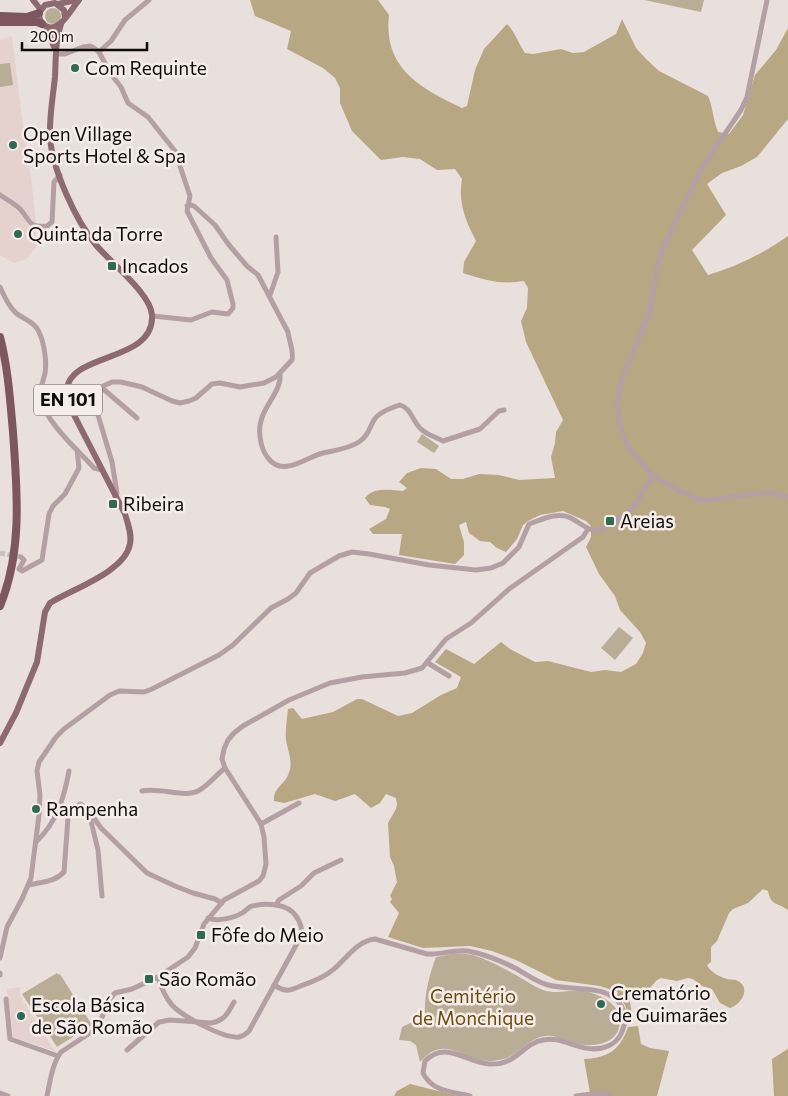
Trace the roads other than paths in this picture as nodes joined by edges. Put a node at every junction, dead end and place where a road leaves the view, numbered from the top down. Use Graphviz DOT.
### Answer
graph roads {
  1 [pos="33,0"];
  2 [pos="39,0"];
  3 [pos="76,0"];
  4 [pos="80,0"];
  5 [pos="149,0"];
  6 [pos="766,0"];
  7 [pos="48,3"];
  8 [pos="58,4"];
  9 [pos="40,11"];
  10 [pos="0,16"];
  11 [pos="63,21"];
  12 [pos="0,22"];
  13 [pos="44,26"];
  14 [pos="99,52"];
  15 [pos="56,54"];
  16 [pos="56,68"];
  17 [pos="60,175"];
  18 [pos="0,195"];
  19 [pos="187,206"];
  20 [pos="276,237"];
  21 [pos="0,287"];
  22 [pos="270,295"];
  23 [pos="153,316"];
  24 [pos="0,337"];
  25 [pos="0,356"];
  26 [pos="280,374"];
  27 [pos="101,387"];
  28 [pos="504,410"];
  29 [pos="137,418"];
  30 [pos="77,450"];
  31 [pos="102,470"];
  32 [pos="653,476"];
  33 [pos="115,497"];
  34 [pos="788,497"];
  35 [pos="588,529"];
  36 [pos="20,557"];
  37 [pos="0,597"];
  38 [pos="0,606"];
  39 [pos="428,663"];
  40 [pos="449,676"];
  41 [pos="0,743"];
  42 [pos="225,768"];
  43 [pos="69,771"];
  44 [pos="142,791"];
  45 [pos="299,803"];
  46 [pos="87,808"];
  47 [pos="261,824"];
  48 [pos="36,842"];
  49 [pos="341,860"];
  50 [pos="29,885"];
  51 [pos="102,896"];
  52 [pos="222,903"];
  53 [pos="276,905"];
  54 [pos="208,918"];
  55 [pos="0,958"];
  56 [pos="158,977"];
  57 [pos="274,985"];
  58 [pos="6,999"];
  59 [pos="234,1002"];
  60 [pos="196,1023"];
  61 [pos="127,1050"];
  62 [pos="58,1056"];
  63 [pos="0,1094"];
  64 [pos="8,1096"];
  65 [pos="47,1096"];
  66 [pos="470,1096"];
  67 [pos="576,1096"];
  68 [pos="610,1096"];
  1 -- 9 [label="main road"];
  2 -- 7 [label="main road"];
  3 -- 8 [label="main road"];
  4 -- 11 [label="main road"];
  5 -- 14 [label="street"];
  6 -- 32 [label="street"];
  7 -- 8 [label="main road"];
  7 -- 9 [label="main road"];
  8 -- 11 [label="main road"];
  9 -- 10 [label="highway"];
  9 -- 13 [label="main road"];
  11 -- 13 [label="main road"];
  11 -- 15 [label="main road"];
  12 -- 13 [label="highway"];
  13 -- 16 [label="main road"];
  14 -- 15 [label="street"];
  14 -- 19 [label="street"];
  15 -- 16 [label="main road"];
  16 -- 17 [label="main road"];
  17 -- 18 [label="street"];
  17 -- 23 [label="main road"];
  19 -- 22 [label="street"];
  19 -- 23 [label="street"];
  20 -- 22 [label="street"];
  21 -- 30 [label="street"];
  22 -- 26 [label="street"];
  23 -- 31 [label="main road, EN 101"];
  24 -- 38 [label="highway"];
  25 -- 37 [label="highway"];
  26 -- 27 [label="street"];
  26 -- 28 [label="street"];
  27 -- 29 [label="street"];
  27 -- 33 [label="street"];
  30 -- 31 [label="street"];
  30 -- 36 [label="street"];
  31 -- 33 [label="main road, EN 101"];
  32 -- 34 [label="street"];
  32 -- 35 [label="street"];
  33 -- 41 [label="main road, EN 101"];
  35 -- 39 [label="street"];
  35 -- 48 [label="street"];
  39 -- 40 [label="street"];
  39 -- 42 [label="street"];
  42 -- 44 [label="street"];
  42 -- 47 [label="street"];
  43 -- 48 [label="street"];
  45 -- 47 [label="street"];
  46 -- 50 [label="street"];
  46 -- 51 [label="street"];
  46 -- 52 [label="street"];
  47 -- 52 [label="street"];
  48 -- 50 [label="street"];
  49 -- 53 [label="street"];
  50 -- 55 [label="street"];
  52 -- 54 [label="street"];
  53 -- 54 [label="street"];
  53 -- 57 [label="street"];
  54 -- 56 [label="street"];
  56 -- 60 [label="street"];
  56 -- 62 [label="street"];
  57 -- 60 [label="street"];
  57 -- 66 [label="street"];
  58 -- 62 [label="street"];
  59 -- 60 [label="street"];
  60 -- 61 [label="street"];
  62 -- 65 [label="street"];
  63 -- 64 [label="street"];
  67 -- 68 [label="street"];
}
